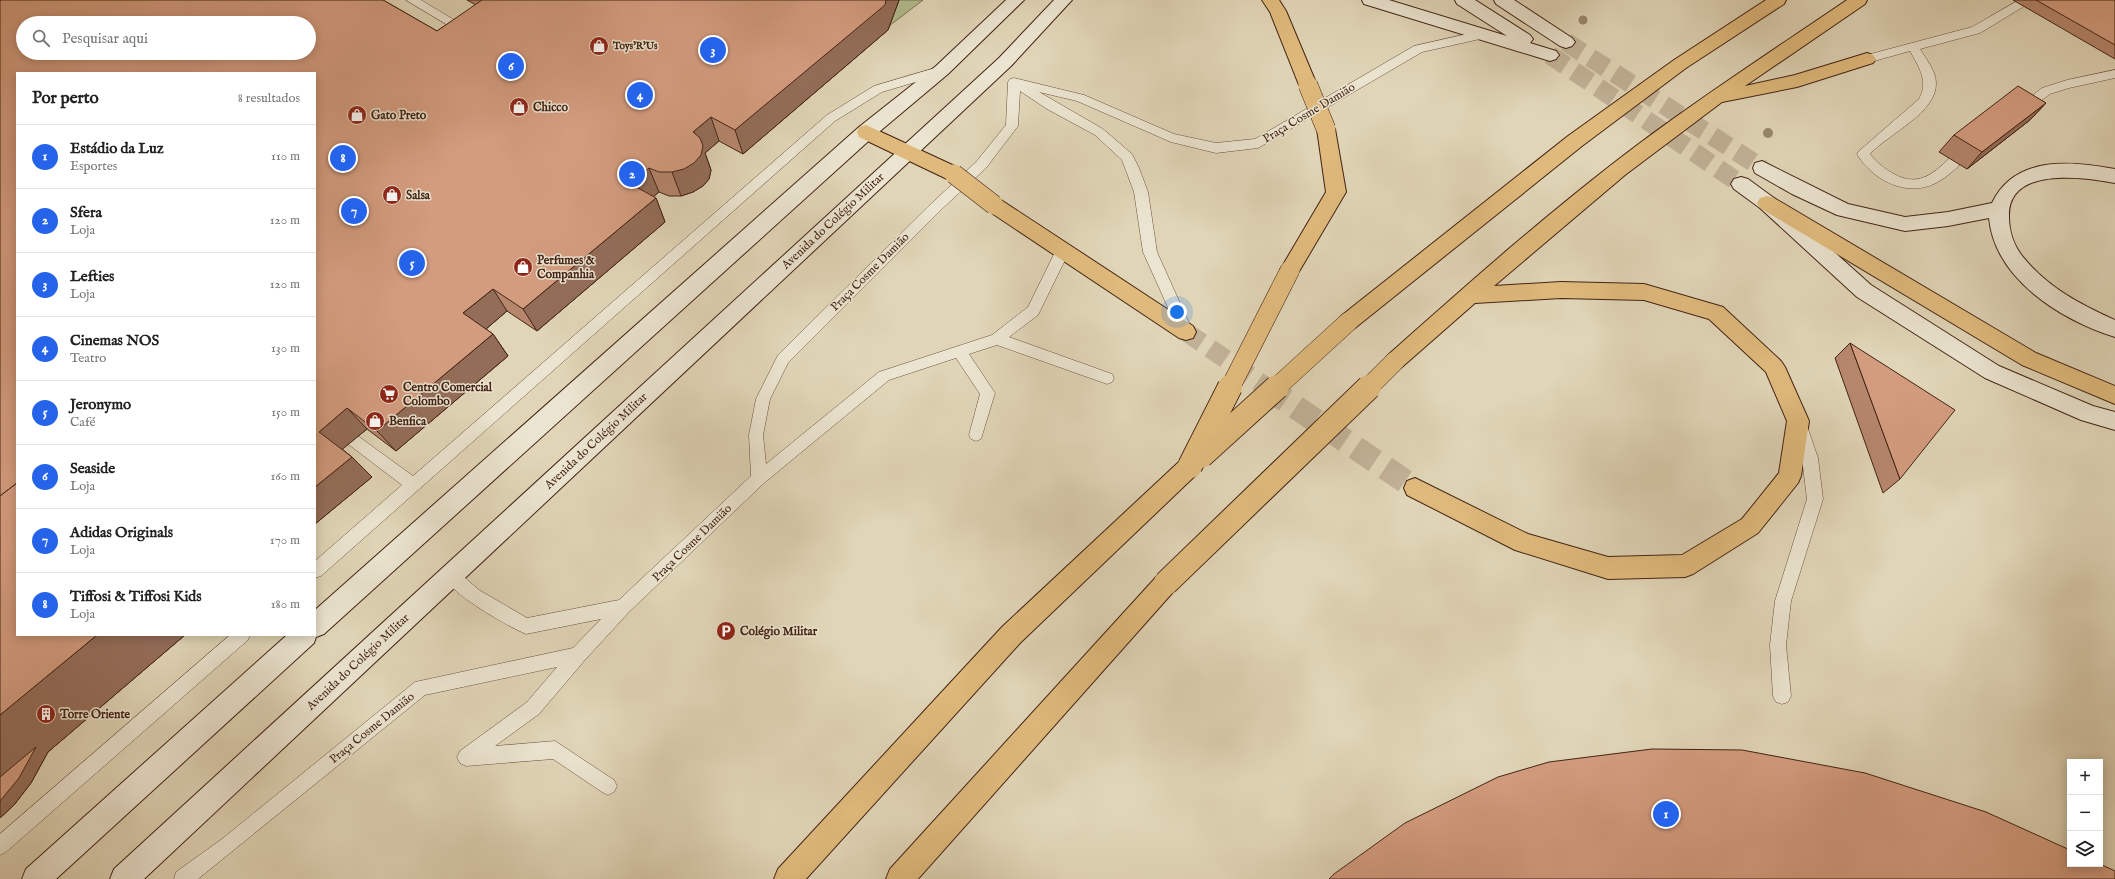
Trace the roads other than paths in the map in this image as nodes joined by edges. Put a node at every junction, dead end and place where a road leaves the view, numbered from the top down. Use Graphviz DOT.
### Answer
graph roads {
  1 [pos="412,0"];
  2 [pos="1016,0"];
  3 [pos="1064,0"];
  4 [pos="1270,0"];
  5 [pos="1370,0"];
  6 [pos="1463,0"];
  7 [pos="1502,0"];
  8 [pos="1778,0"];
  9 [pos="1860,0"];
  10 [pos="2020,4"];
  11 [pos="465,30"];
  12 [pos="1484,34"];
  13 [pos="1566,42"];
  14 [pos="1913,46"];
  15 [pos="1867,59"];
  16 [pos="942,70"];
  17 [pos="2115,74"];
  18 [pos="1014,82"];
  19 [pos="1714,100"];
  20 [pos="2010,117"];
  21 [pos="866,132"];
  22 [pos="1979,142"];
  23 [pos="908,152"];
  24 [pos="1762,168"];
  25 [pos="2115,176"];
  26 [pos="1741,184"];
  27 [pos="1767,203"];
  28 [pos="1999,209"];
  29 [pos="1063,250"];
  30 [pos="1469,295"];
  31 [pos="2115,329"];
  32 [pos="1186,332"];
  33 [pos="997,339"];
  34 [pos="960,352"];
  35 [pos="1107,378"];
  36 [pos="2115,395"];
  37 [pos="1798,421"];
  38 [pos="2115,421"];
  39 [pos="976,435"];
  40 [pos="353,440"];
  41 [pos="1190,466"];
  42 [pos="759,478"];
  43 [pos="414,485"];
  44 [pos="1415,488"];
  45 [pos="316,570"];
  46 [pos="451,576"];
  47 [pos="623,607"];
  48 [pos="316,625"];
  49 [pos="241,636"];
  50 [pos="304,636"];
  51 [pos="578,655"];
  52 [pos="1782,696"];
  53 [pos="608,786"];
  54 [pos="0,846"];
  55 [pos="36,879"];
  56 [pos="124,879"];
  57 [pos="183,879"];
  58 [pos="788,879"];
  59 [pos="900,879"];
  1 -- 11 [label="lane"];
  2 -- 16 [label="street"];
  3 -- 23 [label="street, Avenida do Colégio Militar"];
  4 -- 41 [label="highway, bridge"];
  5 -- 12 [label="street"];
  6 -- 12 [label="street"];
  7 -- 13 [label="street"];
  8 -- 41 [label="highway, bridge"];
  9 -- 19 [label="highway"];
  10 -- 14 [label="lane"];
  12 -- 18 [label="lane, Praça Cosme Damião"];
  14 -- 15 [label="lane"];
  14 -- 22 [label="lane"];
  15 -- 19 [label="highway"];
  16 -- 21 [label="street"];
  16 -- 43 [label="lane"];
  17 -- 20 [label="lane"];
  18 -- 32 [label="lane"];
  18 -- 42 [label="lane, Praça Cosme Damião"];
  19 -- 30 [label="highway"];
  21 -- 23 [label="highway"];
  21 -- 48 [label="street"];
  23 -- 29 [label="highway, bridge"];
  23 -- 46 [label="street, Avenida do Colégio Militar"];
  24 -- 28 [label="street"];
  25 -- 28 [label="street"];
  26 -- 27 [label="street"];
  27 -- 36 [label="highway"];
  27 -- 38 [label="street"];
  28 -- 31 [label="street"];
  29 -- 32 [label="highway"];
  29 -- 33 [label="lane, Praça Cosme Damião"];
  30 -- 37 [label="highway"];
  30 -- 59 [label="highway, bridge"];
  33 -- 34 [label="lane, Praça Cosme Damião"];
  33 -- 35 [label="lane"];
  34 -- 39 [label="lane"];
  34 -- 42 [label="lane, Praça Cosme Damião"];
  37 -- 44 [label="highway"];
  37 -- 52 [label="lane"];
  40 -- 43 [label="lane"];
  41 -- 58 [label="highway"];
  42 -- 47 [label="lane, Praça Cosme Damião"];
  43 -- 45 [label="lane"];
  46 -- 47 [label="lane"];
  46 -- 56 [label="street, Avenida do Colégio Militar"];
  47 -- 51 [label="lane, Praça Cosme Damião"];
  49 -- 54 [label="lane"];
  50 -- 55 [label="street"];
  51 -- 53 [label="lane"];
  51 -- 57 [label="lane, Praça Cosme Damião"];
}
